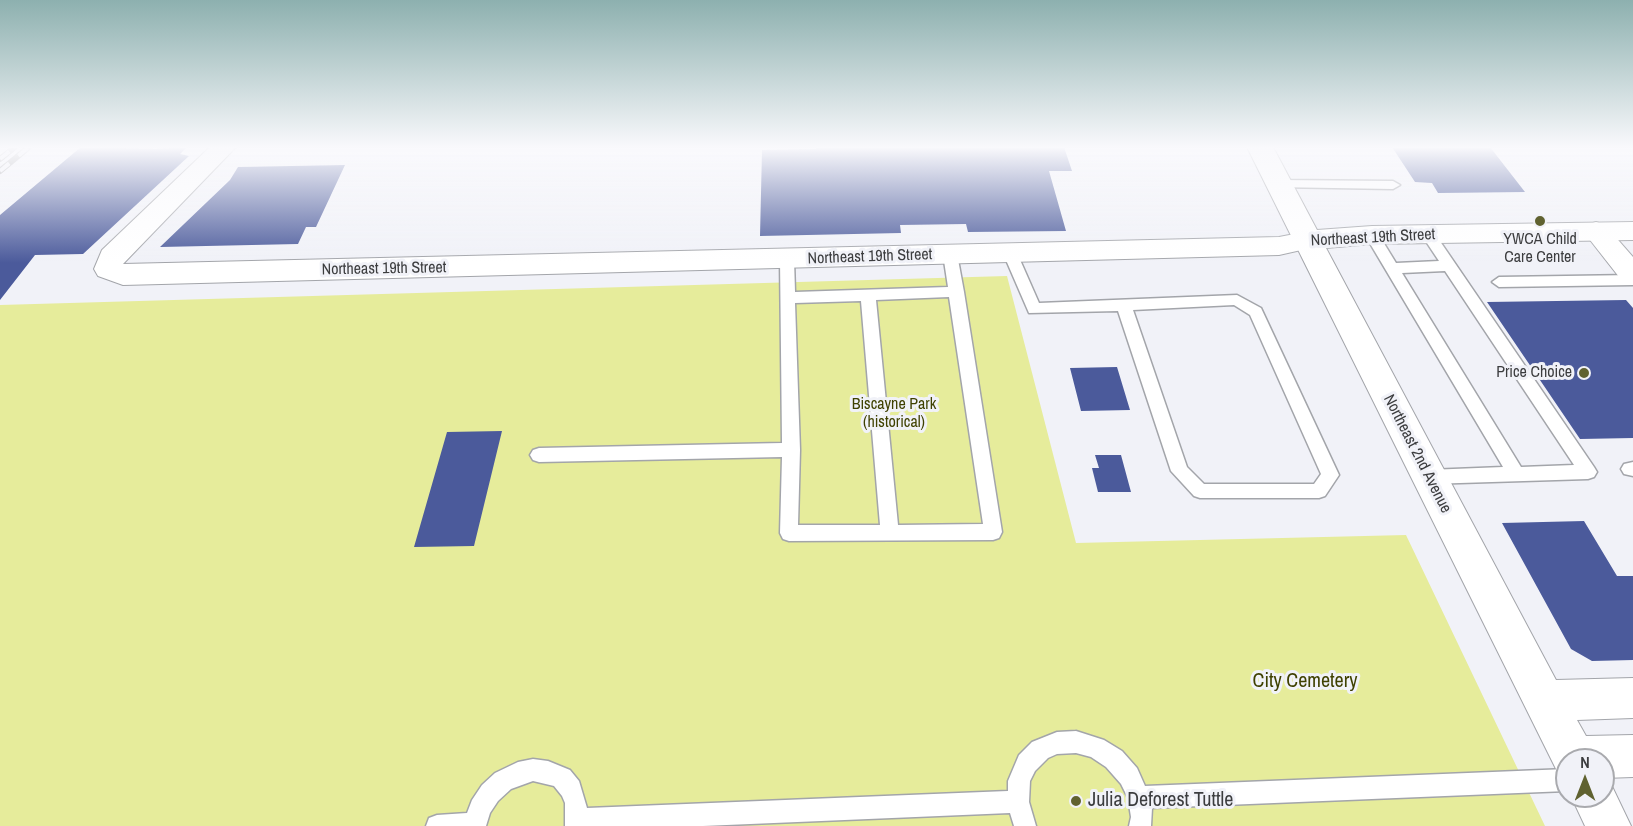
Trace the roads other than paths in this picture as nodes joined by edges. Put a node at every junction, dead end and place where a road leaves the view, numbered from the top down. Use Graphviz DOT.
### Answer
graph roads {
  1 [pos="185,186"];
  2 [pos="1281,186"];
  3 [pos="1596,231"];
  4 [pos="1633,231"];
  5 [pos="1428,234"];
  6 [pos="1372,235"];
  7 [pos="1310,240"];
  8 [pos="1010,253"];
  9 [pos="950,254"];
  10 [pos="787,259"];
  11 [pos="1450,266"];
  12 [pos="1391,267"];
  13 [pos="1633,275"];
  14 [pos="1633,280"];
  15 [pos="1499,282"];
  16 [pos="957,292"];
  17 [pos="868,295"];
  18 [pos="788,298"];
  19 [pos="1124,305"];
  20 [pos="791,450"];
  21 [pos="539,455"];
  22 [pos="1516,474"];
  23 [pos="1428,477"];
  24 [pos="890,532"];
  25 [pos="1633,698"];
  26 [pos="1544,701"];
  27 [pos="1564,748"];
  28 [pos="1633,756"];
  29 [pos="1615,759"];
  30 [pos="1555,767"];
  31 [pos="1138,797"];
  32 [pos="1018,802"];
  33 [pos="1599,808"];
  34 [pos="576,823"];
  35 [pos="475,825"];
  36 [pos="437,826"];
  37 [pos="1025,826"];
  38 [pos="1140,826"];
  39 [pos="1609,826"];
  1 -- 10 [label="street, Northeast 19th Street"];
  2 -- 7 [label="main road, Northeast 2nd Avenue"];
  3 -- 4 [label="main road, Northeast 19th Street"];
  3 -- 5 [label="main road, Northeast 19th Street"];
  3 -- 13 [label="street"];
  5 -- 6 [label="main road, Northeast 19th Street"];
  5 -- 11 [label="lane"];
  6 -- 7 [label="main road, Northeast 19th Street"];
  6 -- 12 [label="lane"];
  7 -- 8 [label="street, Northeast 19th Street"];
  7 -- 23 [label="main road, Northeast 2nd Avenue"];
  8 -- 9 [label="street, Northeast 19th Street"];
  8 -- 19 [label="lane"];
  9 -- 10 [label="street, Northeast 19th Street"];
  9 -- 16 [label="lane"];
  10 -- 18 [label="lane"];
  11 -- 12 [label="lane"];
  11 -- 22 [label="lane"];
  12 -- 22 [label="lane"];
  14 -- 15 [label="lane"];
  16 -- 17 [label="lane"];
  16 -- 24 [label="lane"];
  17 -- 18 [label="lane"];
  17 -- 24 [label="lane"];
  18 -- 20 [label="lane"];
  19 -- 19 [label="lane"];
  20 -- 21 [label="lane"];
  20 -- 24 [label="lane"];
  22 -- 23 [label="lane"];
  23 -- 26 [label="main road, Northeast 2nd Avenue"];
  25 -- 26 [label="main road"];
  26 -- 27 [label="main road, Northeast 2nd Avenue"];
  28 -- 29 [label="main road"];
  30 -- 31 [label="lane"];
  31 -- 32 [label="lane"];
  31 -- 38 [label="lane"];
  32 -- 34 [label="lane"];
  32 -- 37 [label="lane"];
  33 -- 39 [label="main road"];
  34 -- 35 [label="lane"];
  35 -- 36 [label="lane"];
}
